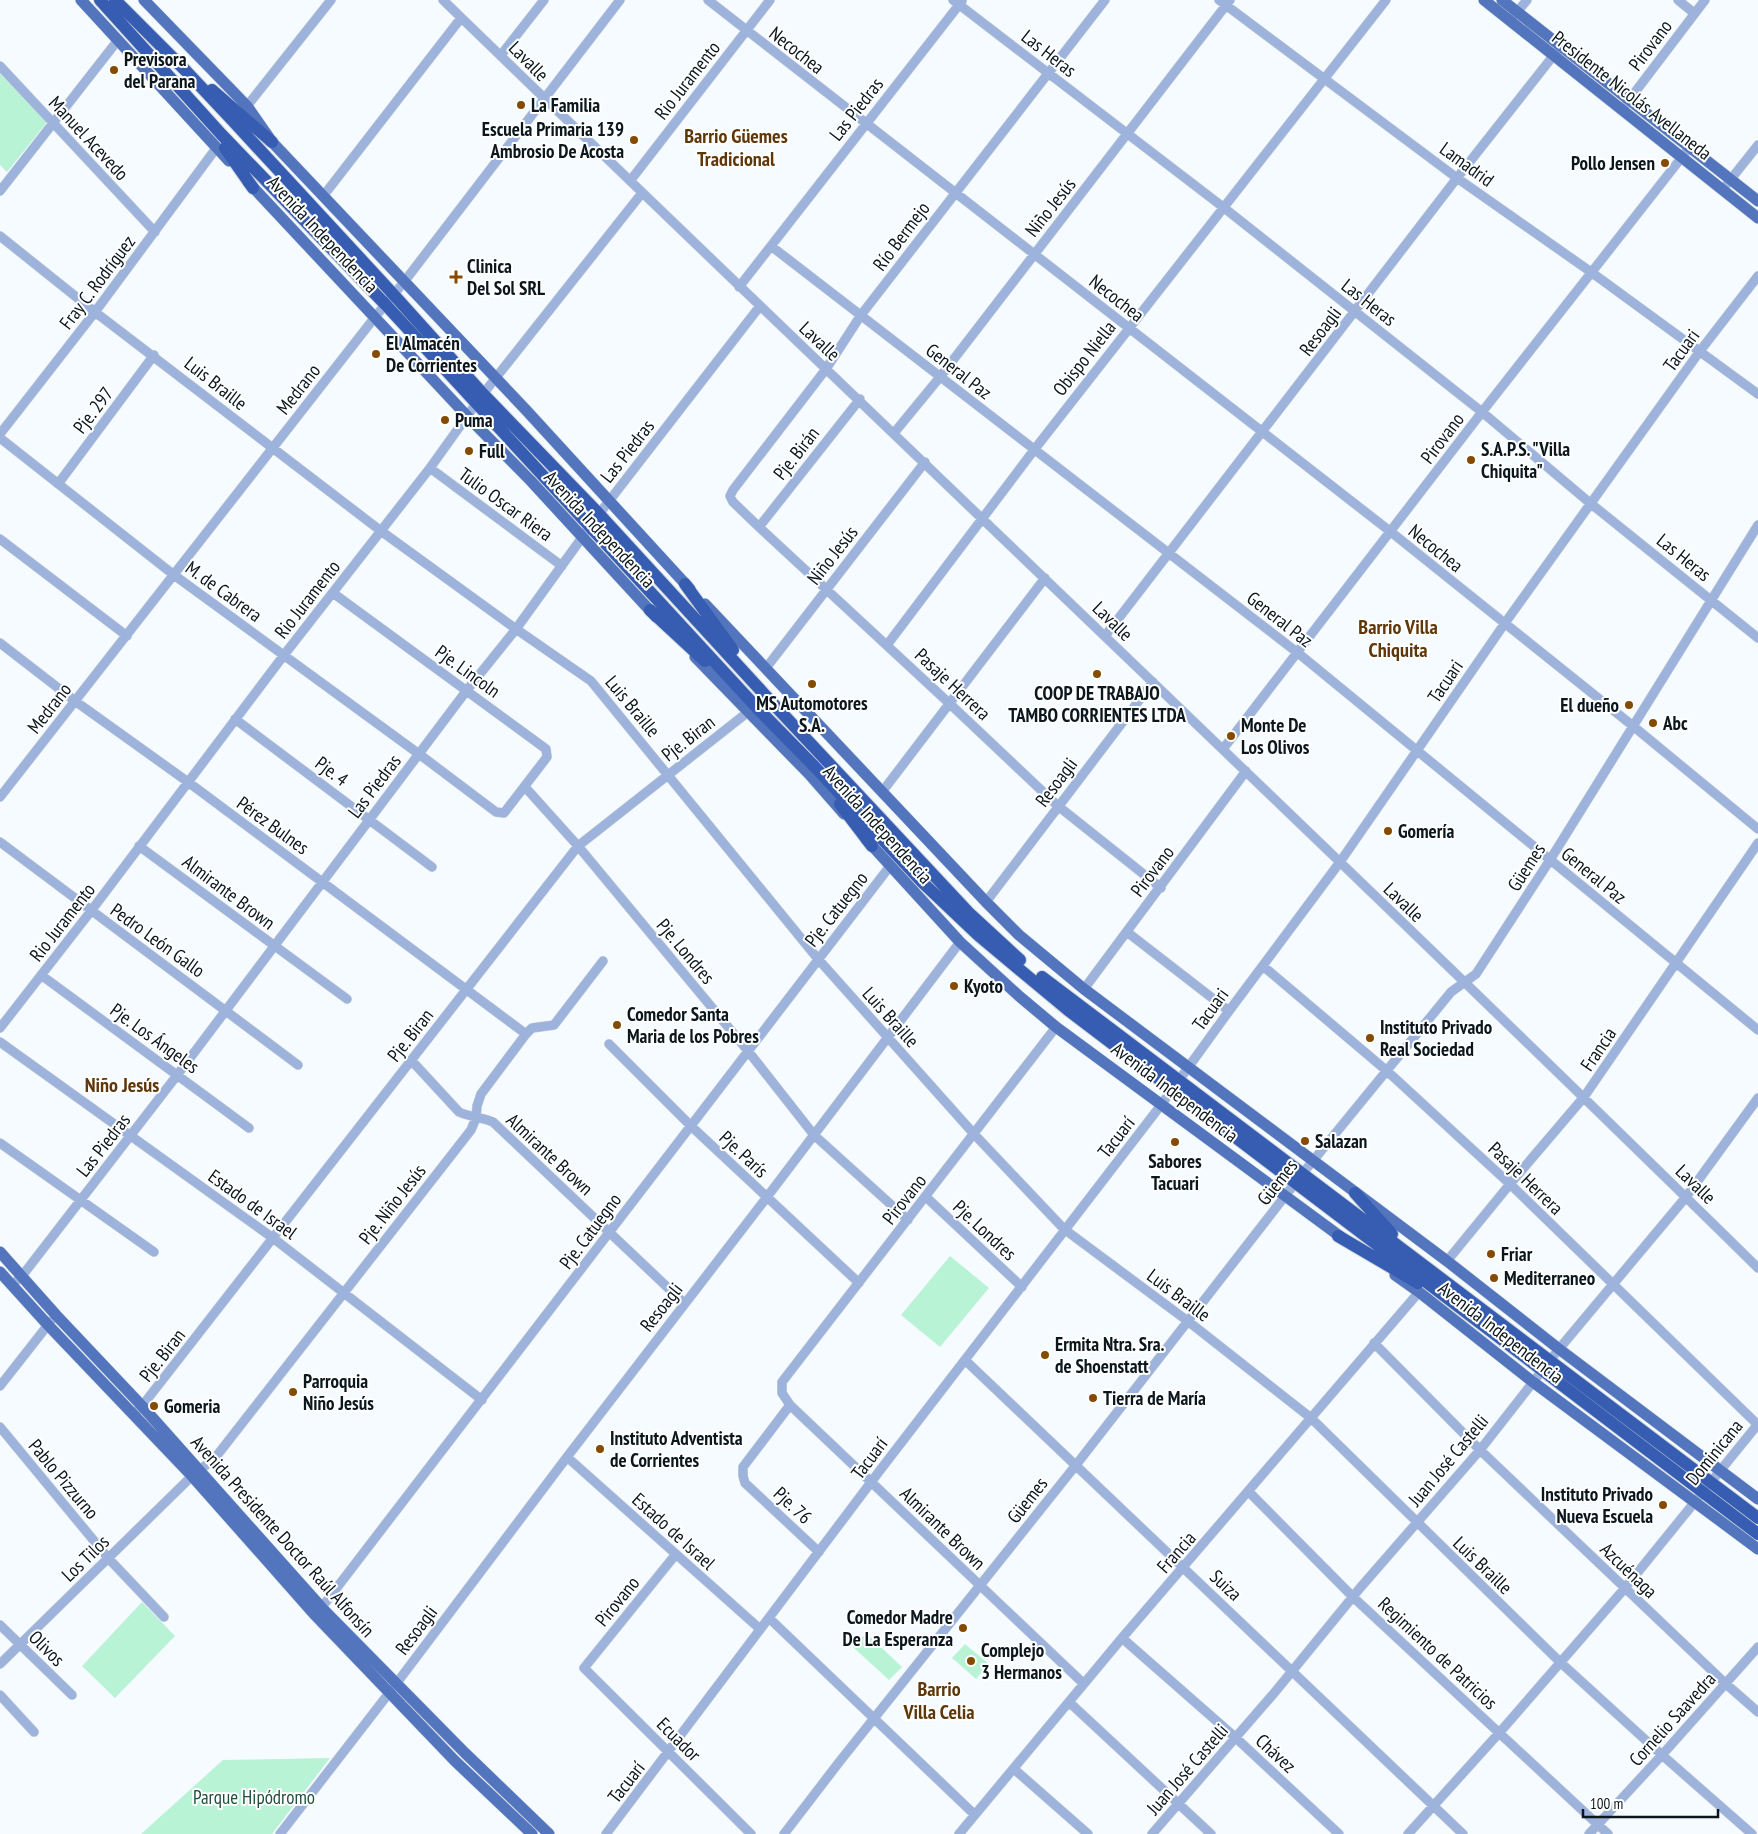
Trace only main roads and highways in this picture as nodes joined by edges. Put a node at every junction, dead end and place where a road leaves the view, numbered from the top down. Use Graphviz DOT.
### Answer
graph roads {
  1 [pos="81,0"];
  2 [pos="100,0"];
  3 [pos="115,0"];
  4 [pos="144,0"];
  5 [pos="1484,0"];
  6 [pos="1502,0"];
  7 [pos="1514,16"];
  8 [pos="186,71"];
  9 [pos="184,94"];
  10 [pos="272,142"];
  11 [pos="1685,153"];
  12 [pos="253,188"];
  13 [pos="1758,202"];
  14 [pos="1758,218"];
  15 [pos="389,299"];
  16 [pos="480,399"];
  17 [pos="685,584"];
  18 [pos="650,610"];
  19 [pos="765,695"];
  20 [pos="753,711"];
  21 [pos="815,766"];
  22 [pos="872,846"];
  23 [pos="1175,1085"];
  24 [pos="1300,1178"];
  25 [pos="1355,1193"];
  26 [pos="1338,1236"];
  27 [pos="0,1252"];
  28 [pos="0,1272"];
  29 [pos="1444,1280"];
  30 [pos="1458,1307"];
  31 [pos="1546,1365"];
  32 [pos="138,1410"];
  33 [pos="1703,1492"];
  34 [pos="1758,1499"];
  35 [pos="1758,1518"];
  36 [pos="1758,1534"];
  37 [pos="1758,1549"];
  38 [pos="393,1688"];
  39 [pos="532,1834"];
  40 [pos="549,1834"];
  1 -- 12 [label="main road, Avenida Independencia"];
  2 -- 9 [label="highway, Avenida Independencia"];
  3 -- 8 [label="highway, Avenida Independencia"];
  4 -- 10 [label="main road, Avenida Independencia"];
  5 -- 7 [label="main road, Presidente Nicolás Avellaneda"];
  6 -- 7 [label="main road, Presidente Nicolás Avellaneda"];
  7 -- 11 [label="main road, Presidente Nicolás Avellaneda"];
  8 -- 10 [label="highway"];
  8 -- 15 [label="highway, Avenida Independencia"];
  9 -- 12 [label="highway"];
  9 -- 15 [label="highway, Avenida Independencia"];
  10 -- 17 [label="main road, Avenida Independencia"];
  11 -- 13 [label="main road, Presidente Nicolás Avellaneda"];
  11 -- 14 [label="main road, Presidente Nicolás Avellaneda"];
  12 -- 18 [label="main road, Avenida Independencia"];
  15 -- 16 [label="highway, Avenida Independencia"];
  16 -- 19 [label="highway, Avenida Independencia"];
  16 -- 20 [label="highway, Avenida Independencia"];
  17 -- 19 [label="highway"];
  17 -- 25 [label="main road, Avenida Independencia"];
  18 -- 20 [label="highway"];
  19 -- 23 [label="highway, Avenida Independencia"];
  20 -- 21 [label="highway, Avenida Independencia"];
  20 -- 22 [label="main road, Avenida Independencia"];
  21 -- 22 [label="highway"];
  21 -- 23 [label="highway, Avenida Independencia"];
  22 -- 26 [label="main road, Avenida Independencia"];
  23 -- 24 [label="highway, Avenida Independencia"];
  24 -- 29 [label="highway, Avenida Independencia"];
  24 -- 30 [label="highway, Avenida Independencia"];
  25 -- 29 [label="highway"];
  25 -- 34 [label="main road, Avenida Independencia"];
  26 -- 30 [label="highway"];
  26 -- 33 [label="main road, Avenida Independencia"];
  27 -- 32 [label="main road, Avenida Presidente Doctor Raúl Alfonsín"];
  28 -- 32 [label="main road, Avenida Presidente Doctor Raúl Alfonsín"];
  29 -- 31 [label="highway, Avenida Independencia"];
  30 -- 31 [label="highway, Avenida Independencia"];
  31 -- 33 [label="highway, Avenida Independencia"];
  32 -- 38 [label="main road, Avenida Presidente Doctor Raúl Alfonsín"];
  33 -- 35 [label="highway, Avenida Independencia"];
  33 -- 36 [label="highway, Avenida Independencia"];
  33 -- 37 [label="main road, Avenida Independencia"];
  38 -- 39 [label="main road, Avenida Presidente Doctor Raúl Alfonsín"];
  38 -- 40 [label="main road, Avenida Presidente Doctor Raúl Alfonsín"];
}
